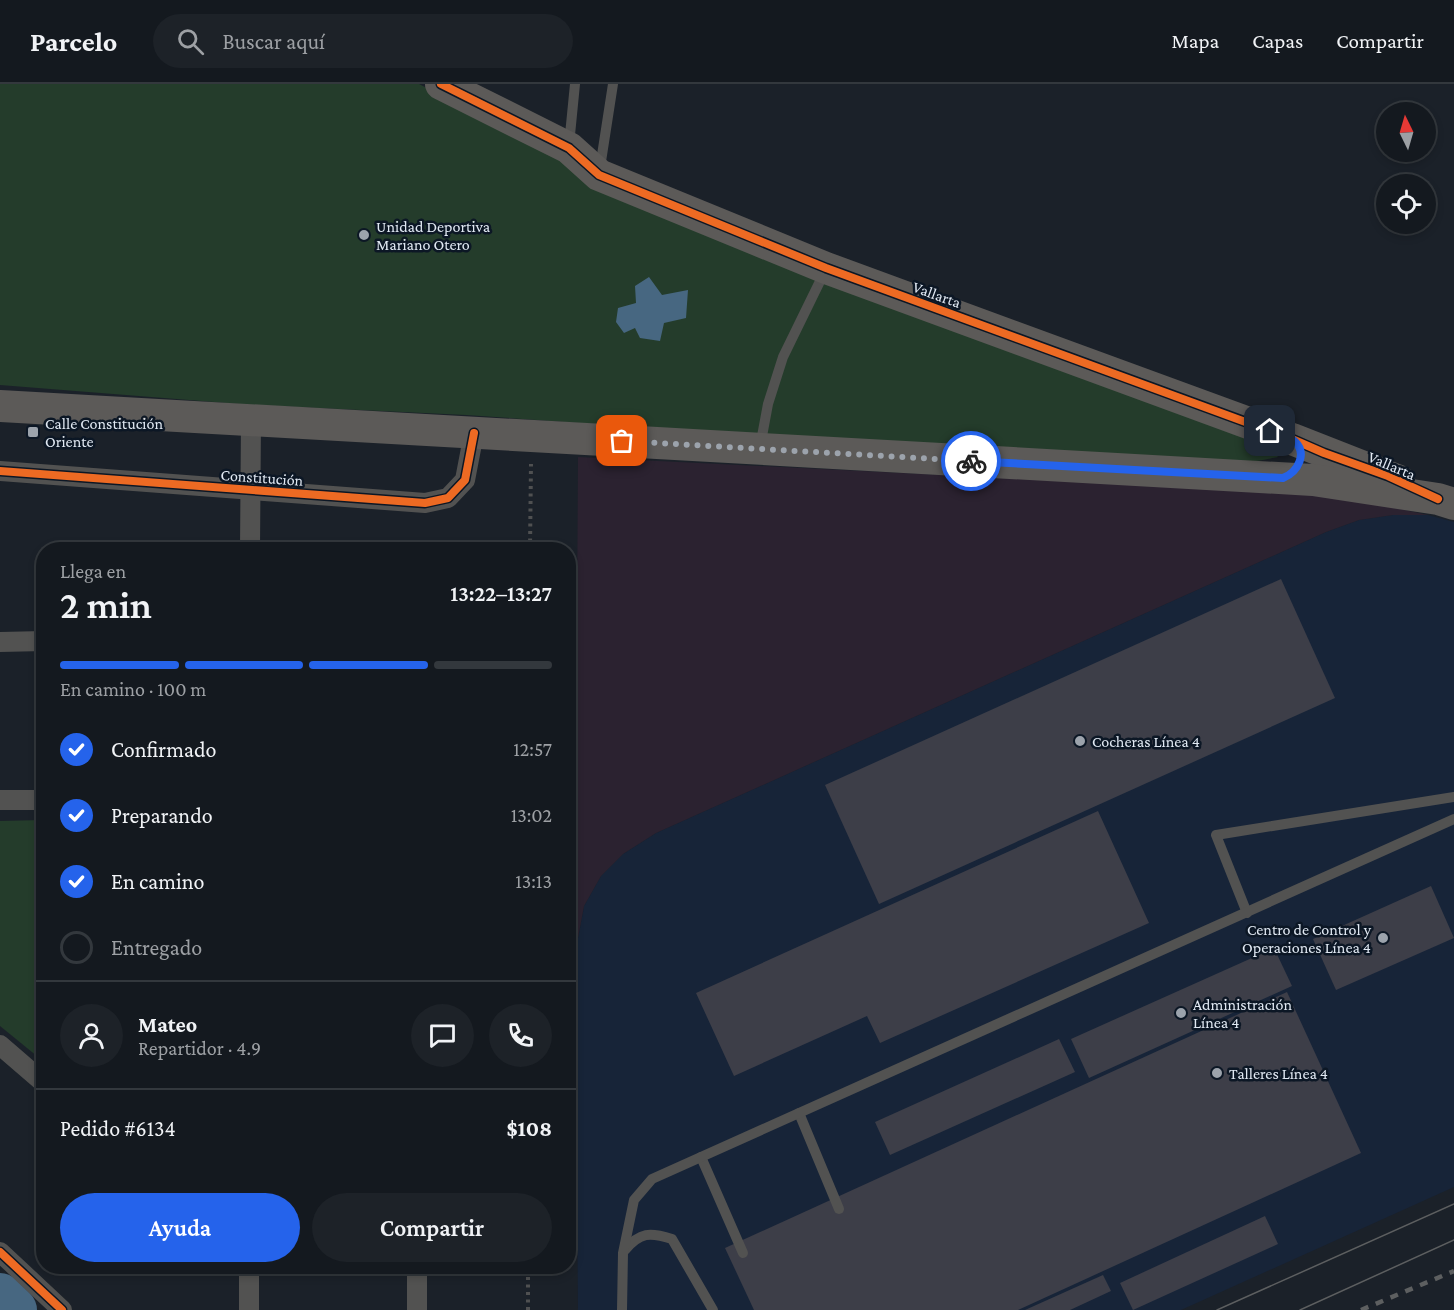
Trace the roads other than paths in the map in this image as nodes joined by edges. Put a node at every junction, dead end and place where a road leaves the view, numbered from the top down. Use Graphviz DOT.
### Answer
graph roads {
  1 [pos="441,84"];
  2 [pos="575,84"];
  3 [pos="613,84"];
  4 [pos="569,148"];
  5 [pos="599,175"];
  6 [pos="826,268"];
  7 [pos="0,405"];
  8 [pos="251,420"];
  9 [pos="474,433"];
  10 [pos="1292,439"];
  11 [pos="760,449"];
  12 [pos="0,471"];
  13 [pos="1276,478"];
  14 [pos="250,489"];
  15 [pos="1446,502"];
  16 [pos="250,542"];
  17 [pos="36,641"];
  18 [pos="0,642"];
  19 [pos="1454,797"];
  20 [pos="0,800"];
  21 [pos="36,800"];
  22 [pos="1454,819"];
  23 [pos="1247,913"];
  24 [pos="0,1045"];
  25 [pos="36,1076"];
  26 [pos="799,1113"];
  27 [pos="701,1157"];
  28 [pos="839,1209"];
  29 [pos="0,1252"];
  30 [pos="623,1253"];
  31 [pos="742,1253"];
  32 [pos="249,1274"];
  33 [pos="417,1274"];
  34 [pos="62,1310"];
  35 [pos="249,1310"];
  36 [pos="417,1310"];
  37 [pos="622,1310"];
  38 [pos="713,1310"];
  1 -- 4 [label="main road, Vallarta"];
  2 -- 4 [label="lane"];
  3 -- 5 [label="lane"];
  4 -- 5 [label="main road, Vallarta"];
  5 -- 6 [label="main road, Vallarta"];
  6 -- 10 [label="main road, Vallarta"];
  6 -- 11 [label="lane"];
  7 -- 8 [label="main road"];
  8 -- 9 [label="main road"];
  8 -- 14 [label="street"];
  9 -- 11 [label="main road"];
  9 -- 14 [label="street, Constitución"];
  10 -- 13 [label="main road"];
  10 -- 15 [label="main road, Vallarta"];
  11 -- 13 [label="main road"];
  12 -- 14 [label="street, Constitución"];
  13 -- 15 [label="main road"];
  14 -- 16 [label="street"];
  17 -- 18 [label="street"];
  19 -- 23 [label="lane"];
  20 -- 21 [label="street"];
  22 -- 23 [label="lane"];
  23 -- 26 [label="lane"];
  24 -- 25 [label="street"];
  26 -- 27 [label="lane"];
  26 -- 28 [label="lane"];
  27 -- 30 [label="lane"];
  27 -- 31 [label="lane"];
  29 -- 34 [label="street"];
  30 -- 37 [label="lane"];
  30 -- 38 [label="lane"];
  32 -- 35 [label="street"];
  33 -- 36 [label="street"];
}
